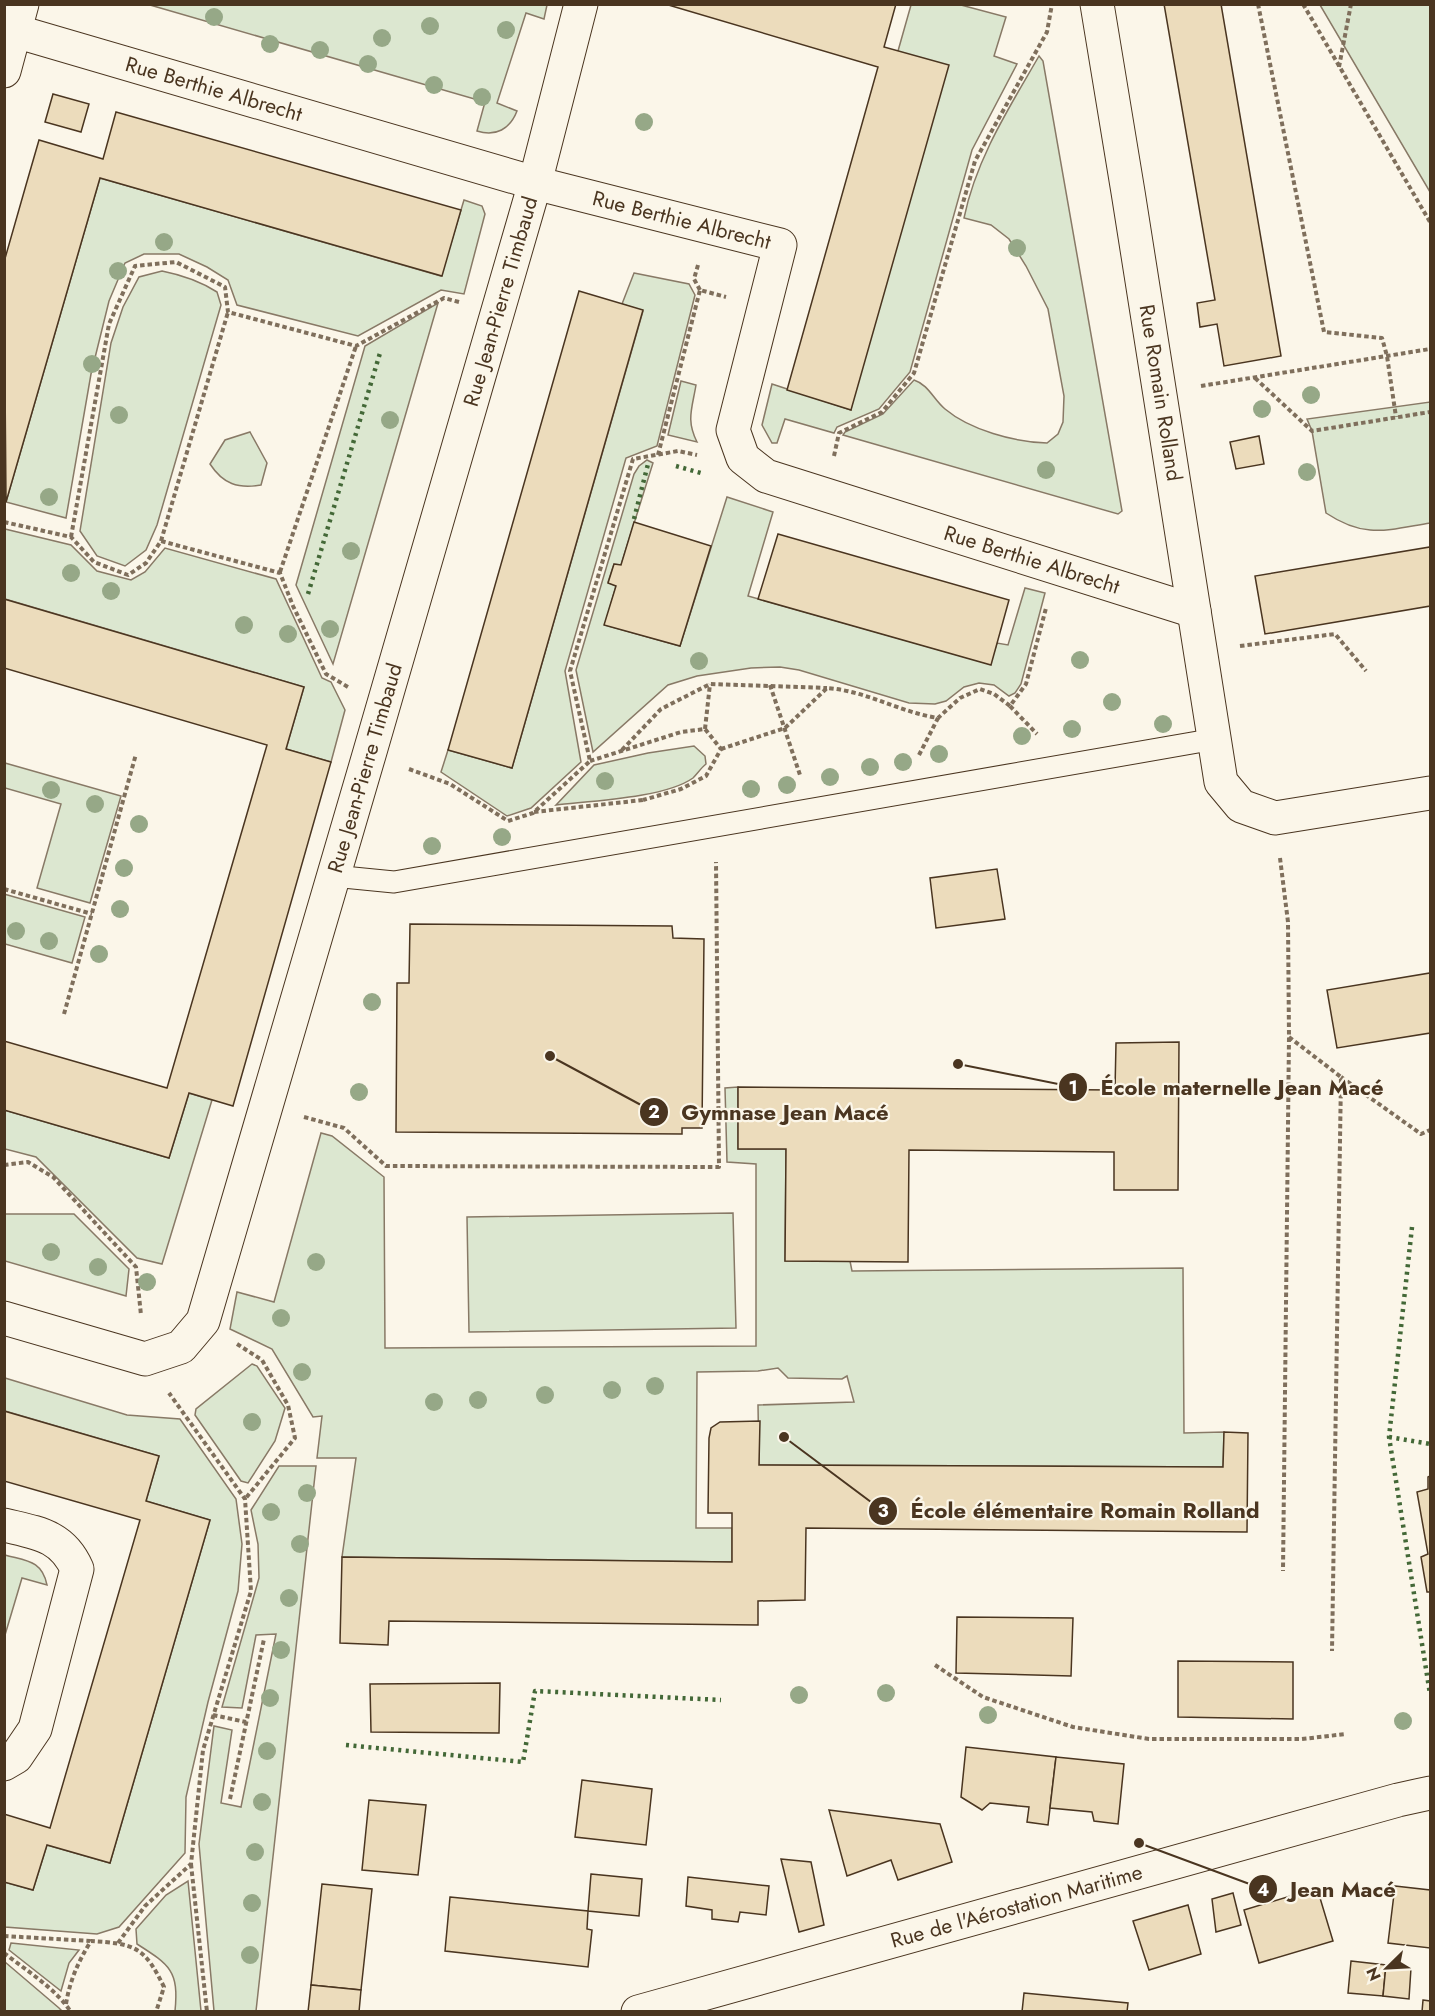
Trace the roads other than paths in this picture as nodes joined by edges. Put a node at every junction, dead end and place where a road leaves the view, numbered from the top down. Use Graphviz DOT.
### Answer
graph roads {
  1 [pos="581,4"];
  2 [pos="1097,4"];
  3 [pos="19,18"];
  4 [pos="4,71"];
  5 [pos="535,183"];
  6 [pos="1194,611"];
  7 [pos="1215,739"];
  8 [pos="1431,793"];
  9 [pos="333,876"];
  10 [pos="4,1318"];
  11 [pos="4,1525"];
  12 [pos="4,1764"];
  13 [pos="1431,1793"];
  14 [pos="638,2012"];
  1 -- 5 [label="street, Rue Jean-Pierre Timbaud"];
  2 -- 6 [label="street, Rue Romain Rolland"];
  3 -- 4 [label="street"];
  3 -- 5 [label="street, Rue Berthie Albrecht"];
  5 -- 6 [label="street, Rue Berthie Albrecht"];
  5 -- 9 [label="street, Rue Jean-Pierre Timbaud"];
  6 -- 7 [label="street, Rue Romain Rolland"];
  7 -- 8 [label="street, Rue Romain Rolland"];
  7 -- 9 [label="lane"];
  9 -- 10 [label="street, Rue Jean-Pierre Timbaud"];
  11 -- 12 [label="street"];
  13 -- 14 [label="street, Rue de l'Aérostation Maritime"];
}
